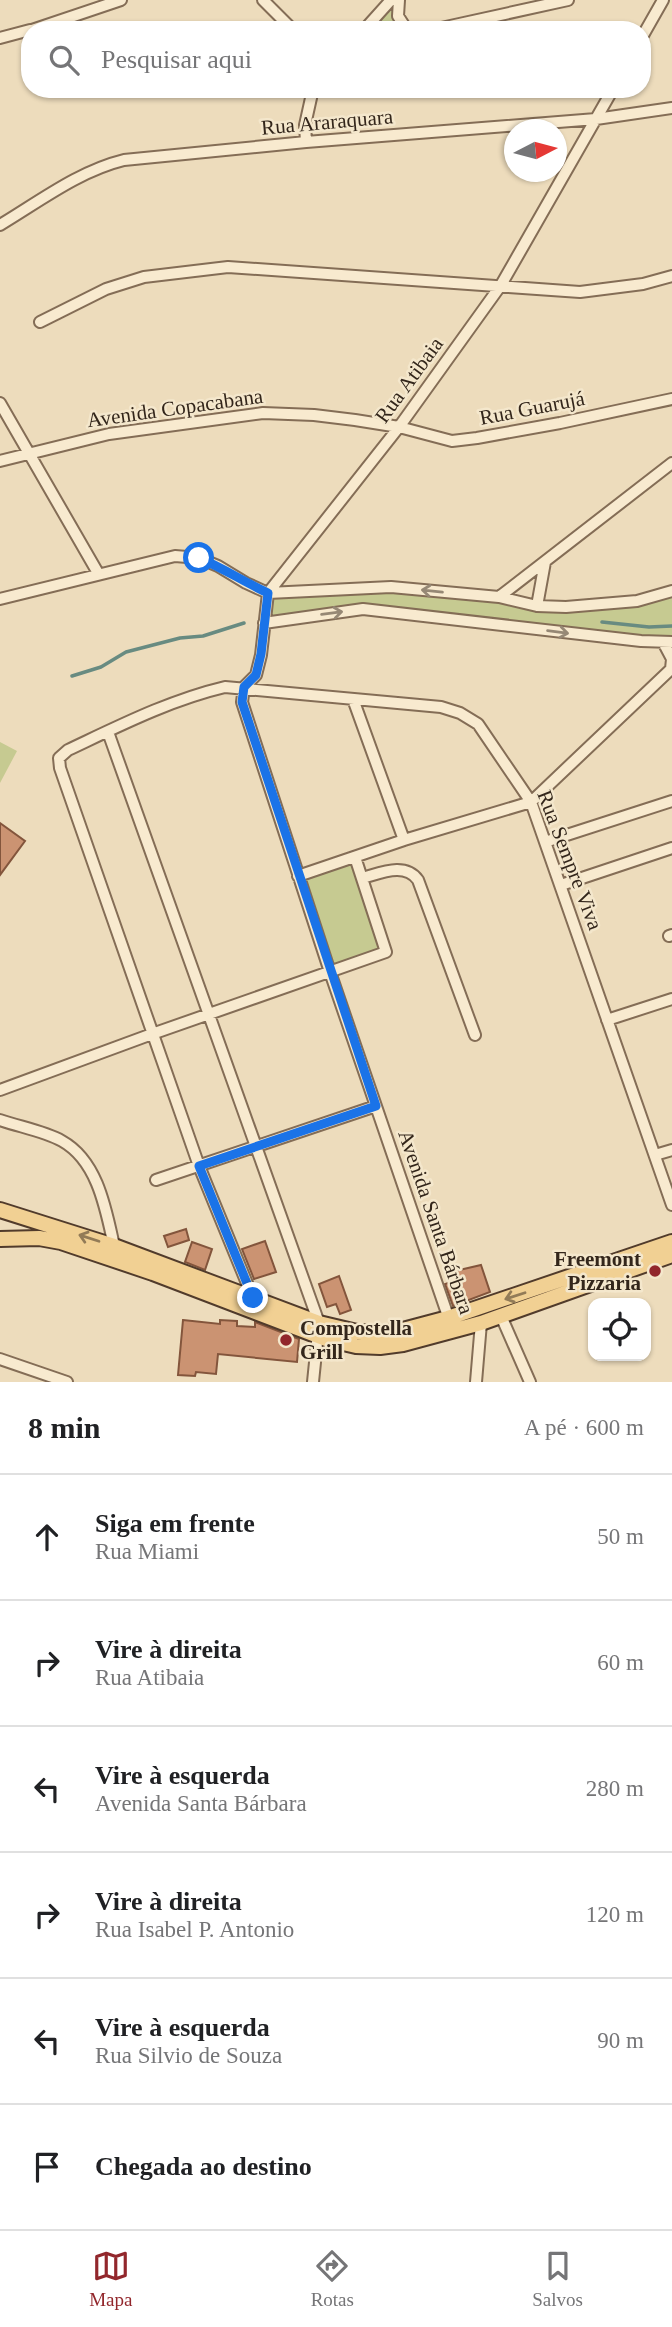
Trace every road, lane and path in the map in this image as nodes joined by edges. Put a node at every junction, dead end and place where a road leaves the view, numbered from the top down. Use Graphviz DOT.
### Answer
graph roads {
  1 [pos="121,0"];
  2 [pos="263,0"];
  3 [pos="391,0"];
  4 [pos="399,0"];
  5 [pos="568,0"];
  6 [pos="663,0"];
  7 [pos="58,21"];
  8 [pos="284,21"];
  9 [pos="372,21"];
  10 [pos="401,21"];
  11 [pos="473,21"];
  12 [pos="651,21"];
  13 [pos="21,33"];
  14 [pos="0,38"];
  15 [pos="311,98"];
  16 [pos="608,98"];
  17 [pos="672,108"];
  18 [pos="597,119"];
  19 [pos="306,142"];
  20 [pos="0,225"];
  21 [pos="672,276"];
  22 [pos="502,285"];
  23 [pos="40,322"];
  24 [pos="672,399"];
  25 [pos="0,402"];
  26 [pos="399,428"];
  27 [pos="29,453"];
  28 [pos="0,461"];
  29 [pos="672,463"];
  30 [pos="545,562"];
  31 [pos="98,573"];
  32 [pos="672,591"];
  33 [pos="268,593"];
  34 [pos="499,597"];
  35 [pos="0,599"];
  36 [pos="537,606"];
  37 [pos="264,623"];
  38 [pos="668,642"];
  39 [pos="671,669"];
  40 [pos="244,687"];
  41 [pos="353,699"];
  42 [pos="108,732"];
  43 [pos="531,802"];
  44 [pos="672,802"];
  45 [pos="404,839"];
  46 [pos="545,842"];
  47 [pos="672,848"];
  48 [pos="355,857"];
  49 [pos="298,876"];
  50 [pos="362,878"];
  51 [pos="561,885"];
  52 [pos="330,972"];
  53 [pos="672,999"];
  54 [pos="209,1014"];
  55 [pos="607,1020"];
  56 [pos="152,1034"];
  57 [pos="475,1035"];
  58 [pos="0,1090"];
  59 [pos="376,1106"];
  60 [pos="0,1121"];
  61 [pos="256,1147"];
  62 [pos="672,1150"];
  63 [pos="655,1155"];
  64 [pos="199,1166"];
  65 [pos="156,1180"];
  66 [pos="672,1205"];
  67 [pos="0,1209"];
  68 [pos="0,1239"];
  69 [pos="114,1246"];
  70 [pos="669,1253"];
  71 [pos="253,1298"];
  72 [pos="501,1315"];
  73 [pos="481,1323"];
  74 [pos="450,1325"];
  75 [pos="318,1330"];
  76 [pos="0,1359"];
  77 [pos="68,1382"];
  78 [pos="313,1382"];
  79 [pos="476,1382"];
  80 [pos="530,1382"];
  1 -- 7 [label="street"];
  2 -- 8 [label="street"];
  3 -- 9 [label="street"];
  4 -- 10 [label="street"];
  5 -- 11 [label="street"];
  6 -- 12 [label="street"];
  13 -- 14 [label="street"];
  15 -- 19 [label="street"];
  16 -- 18 [label="street, Rua Atibaia"];
  17 -- 18 [label="street, Rua Araraquara"];
  18 -- 19 [label="street, Rua Araraquara"];
  18 -- 22 [label="street, Rua Atibaia"];
  19 -- 20 [label="street, Rua Araraquara"];
  21 -- 22 [label="street"];
  22 -- 23 [label="street"];
  22 -- 26 [label="street, Rua Atibaia"];
  24 -- 26 [label="street, Rua Guarujá"];
  25 -- 27 [label="street"];
  26 -- 27 [label="street, Avenida Copacabana"];
  26 -- 33 [label="street, Rua Atibaia"];
  27 -- 28 [label="street, Avenida Copacabana"];
  27 -- 31 [label="street"];
  29 -- 30 [label="street"];
  30 -- 34 [label="street"];
  30 -- 36 [label="street"];
  31 -- 33 [label="street"];
  31 -- 35 [label="street"];
  32 -- 36 [label="street"];
  34 -- 33 [label="street, one-way"];
  33 -- 37 [label="street"];
  34 -- 36 [label="street"];
  37 -- 38 [label="street, one-way"];
  37 -- 40 [label="street"];
  38 -- 39 [label="street"];
  39 -- 43 [label="street"];
  40 -- 41 [label="street, Rua Sempre Viva"];
  40 -- 42 [label="street, Rua Sempre Viva"];
  40 -- 49 [label="street, Avenida Santa Bárbara"];
  41 -- 43 [label="street, Rua Sempre Viva"];
  41 -- 45 [label="street"];
  42 -- 54 [label="street"];
  42 -- 56 [label="street, Rua Sempre Viva"];
  43 -- 45 [label="street"];
  43 -- 46 [label="street, Rua Sempre Viva"];
  44 -- 46 [label="street"];
  45 -- 48 [label="street"];
  46 -- 51 [label="street, Rua Sempre Viva"];
  47 -- 51 [label="street"];
  48 -- 49 [label="street"];
  48 -- 50 [label="street"];
  49 -- 52 [label="street, Avenida Santa Bárbara"];
  50 -- 52 [label="street"];
  50 -- 57 [label="street"];
  51 -- 55 [label="street, Rua Sempre Viva"];
  52 -- 54 [label="street"];
  52 -- 59 [label="street, Avenida Santa Bárbara"];
  53 -- 55 [label="street"];
  54 -- 56 [label="street"];
  54 -- 61 [label="street"];
  55 -- 63 [label="street, Rua Sempre Viva"];
  56 -- 58 [label="street"];
  56 -- 64 [label="street, Rua Sempre Viva"];
  59 -- 61 [label="street"];
  59 -- 74 [label="street, Avenida Santa Bárbara"];
  60 -- 69 [label="street"];
  61 -- 64 [label="street"];
  61 -- 75 [label="street"];
  62 -- 63 [label="street"];
  63 -- 66 [label="street, Rua Sempre Viva"];
  64 -- 65 [label="street"];
  64 -- 71 [label="street, Rua Sempre Viva"];
  69 -- 67 [label="main road, one-way"];
  68 -- 75 [label="main road"];
  69 -- 71 [label="main road"];
  70 -- 72 [label="main road"];
  70 -- 74 [label="main road, one-way"];
  71 -- 75 [label="main road"];
  72 -- 73 [label="main road"];
  72 -- 80 [label="street"];
  73 -- 74 [label="main road"];
  73 -- 79 [label="street"];
  74 -- 75 [label="main road"];
  75 -- 78 [label="street"];
  76 -- 77 [label="street"];
}
